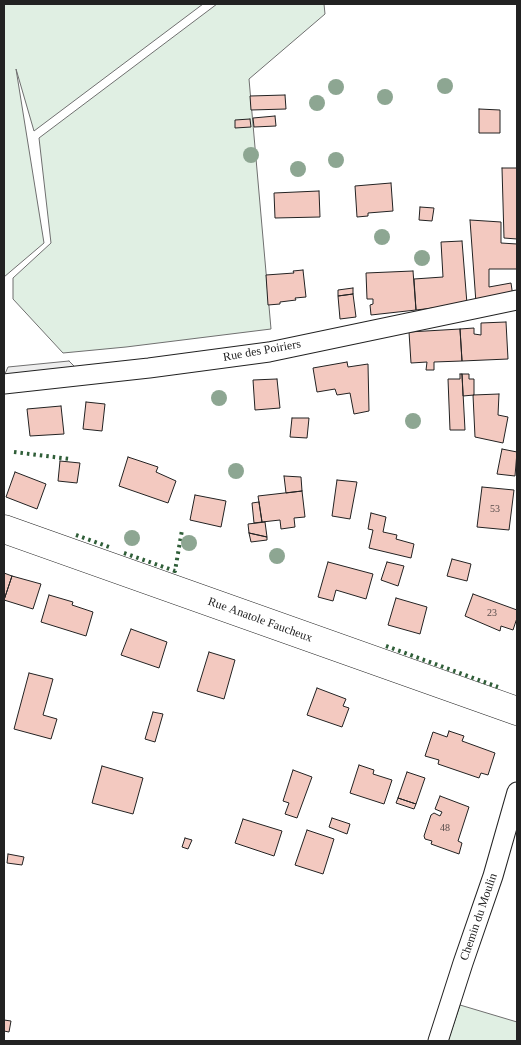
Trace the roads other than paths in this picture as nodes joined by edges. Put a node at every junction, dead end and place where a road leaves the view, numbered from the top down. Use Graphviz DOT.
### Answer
graph roads {
  1 [pos="517,300"];
  2 [pos="4,384"];
  3 [pos="4,528"];
  4 [pos="517,711"];
  5 [pos="517,792"];
  6 [pos="438,1041"];
  1 -- 2 [label="street, Rue des Poiriers"];
  3 -- 4 [label="main road, Rue Anatole Faucheux"];
  5 -- 6 [label="street, Chemin du Moulin"];
}
